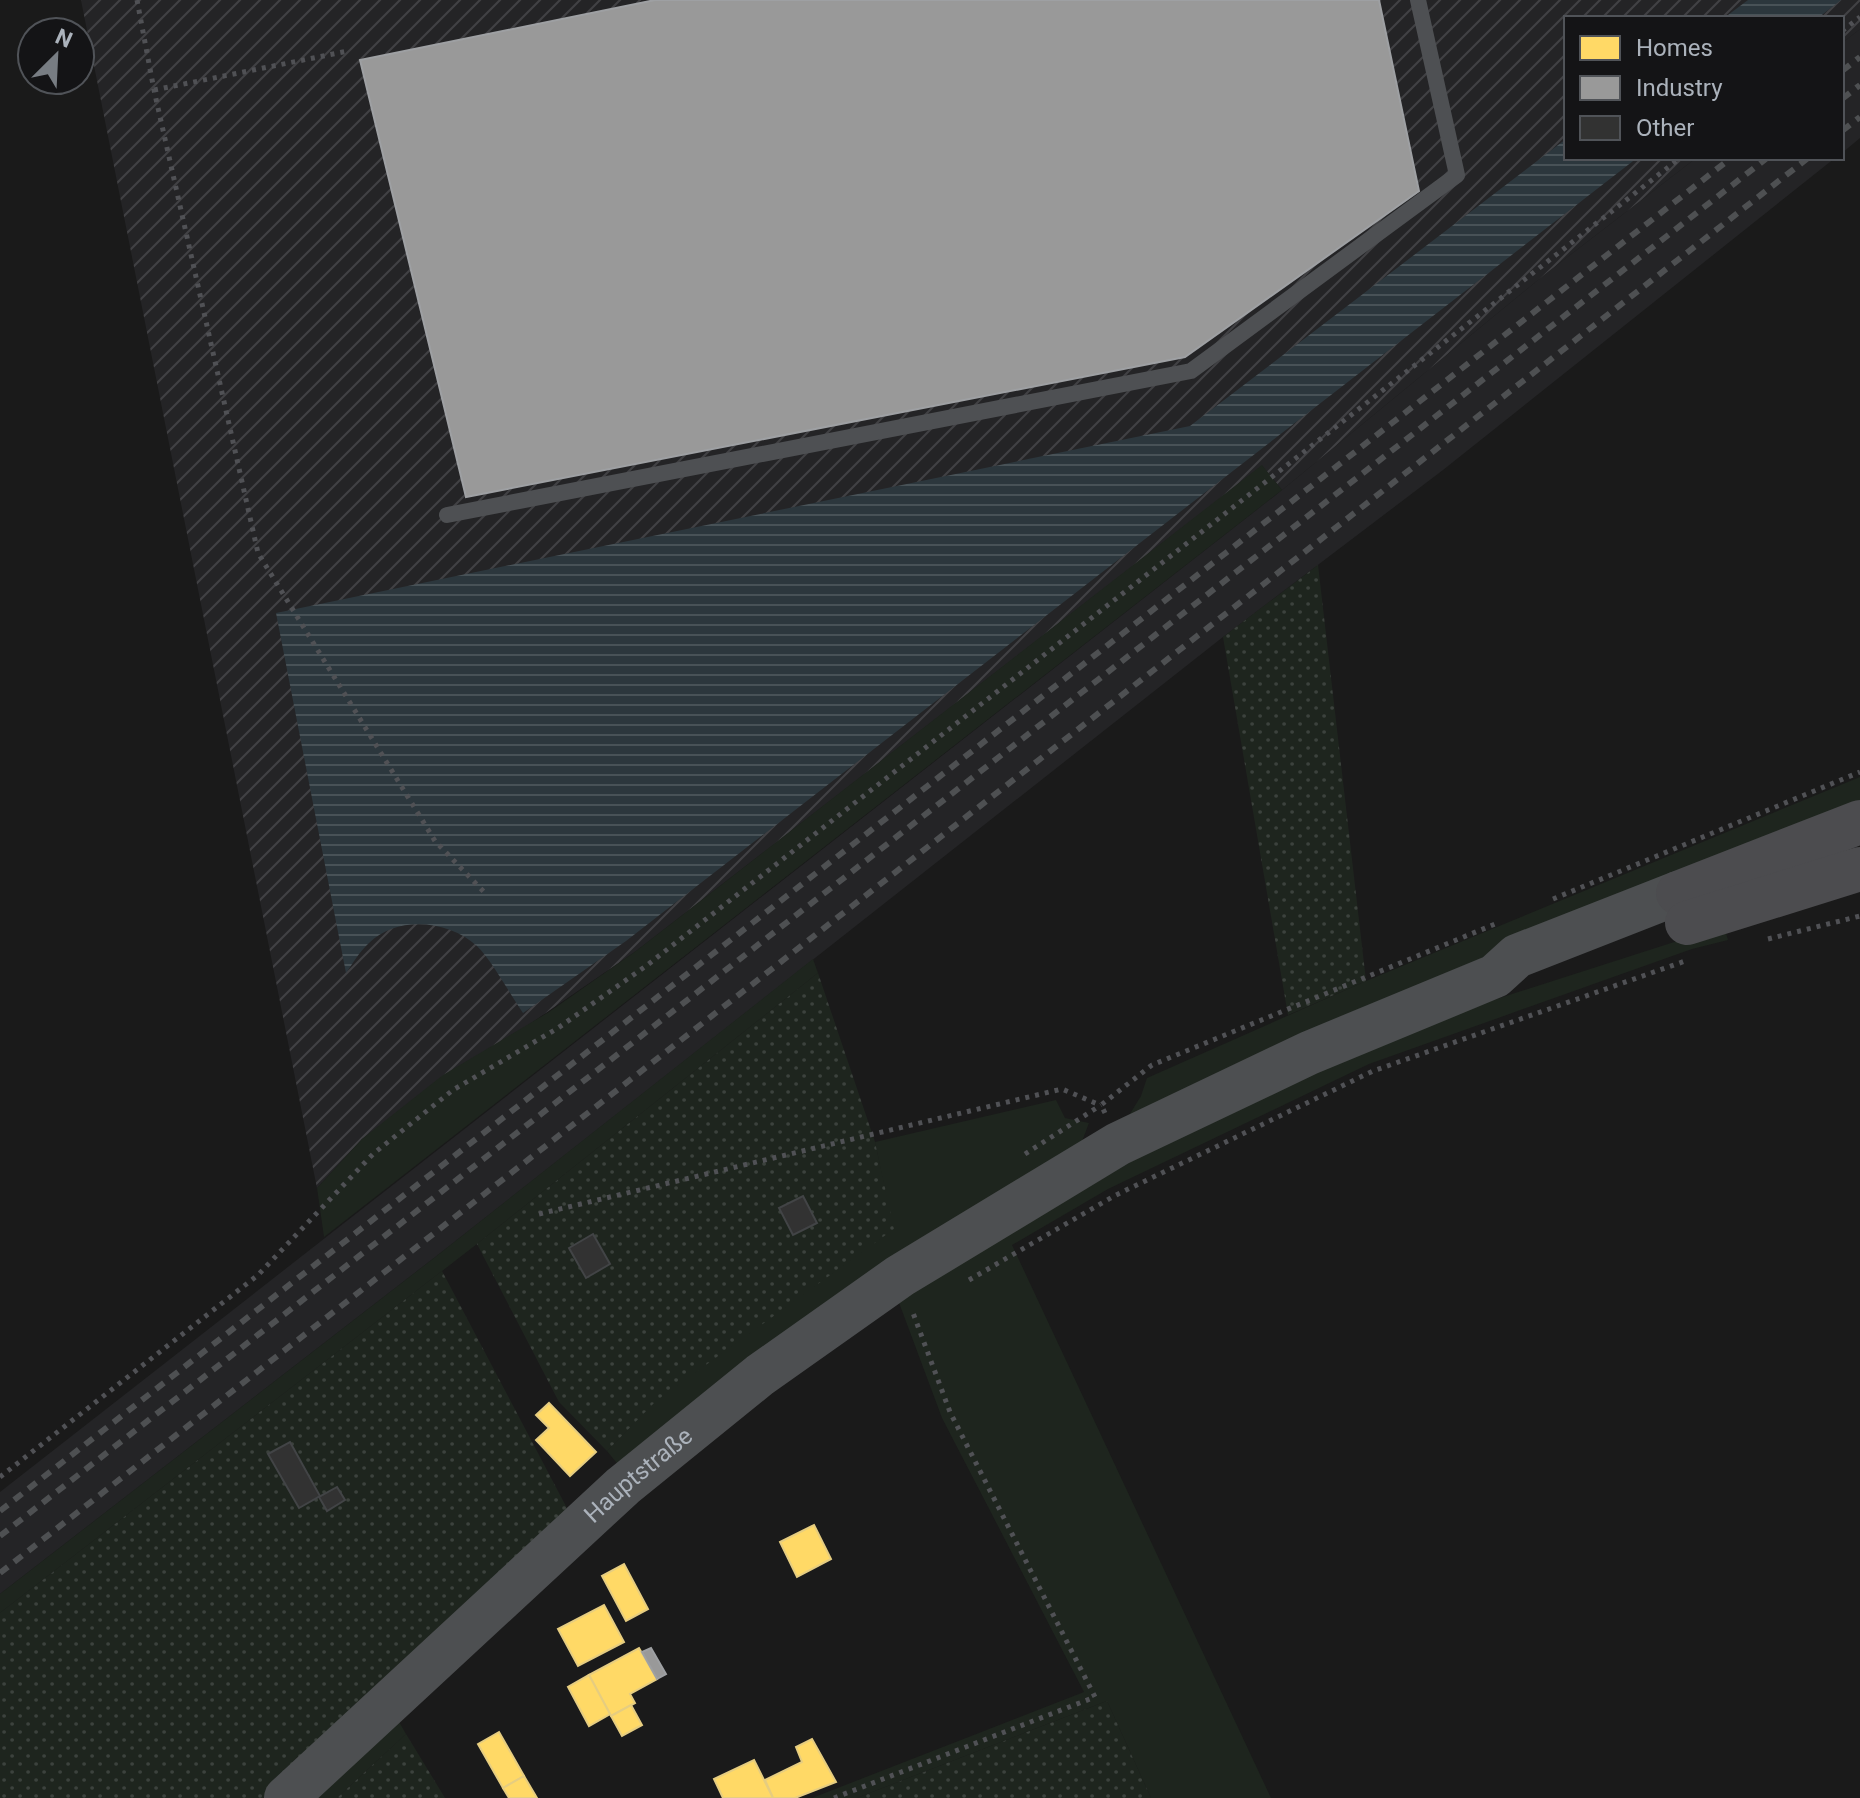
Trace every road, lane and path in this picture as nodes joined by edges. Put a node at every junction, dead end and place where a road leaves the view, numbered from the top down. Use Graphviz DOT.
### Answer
graph roads {
  1 [pos="137,0"];
  2 [pos="1418,0"];
  3 [pos="1860,17"];
  4 [pos="1844,29"];
  5 [pos="348,51"];
  6 [pos="154,90"];
  7 [pos="1677,160"];
  8 [pos="447,515"];
  9 [pos="1860,772"];
  10 [pos="1860,822"];
  11 [pos="1860,869"];
  12 [pos="484,892"];
  13 [pos="1550,901"];
  14 [pos="1860,916"];
  15 [pos="1506,919"];
  16 [pos="1688,924"];
  17 [pos="1757,942"];
  18 [pos="1109,1124"];
  19 [pos="539,1214"];
  20 [pos="966,1282"];
  21 [pos="913,1291"];
  22 [pos="0,1477"];
  23 [pos="286,1798"];
  24 [pos="834,1798"];
  1 -- 6 [label="path"];
  2 -- 8 [label="lane"];
  3 -- 4 [label="path"];
  5 -- 6 [label="path"];
  6 -- 12 [label="path"];
  7 -- 22 [label="path"];
  9 -- 13 [label="path"];
  10 -- 16 [label="highway"];
  11 -- 16 [label="highway"];
  14 -- 17 [label="path"];
  15 -- 18 [label="path"];
  16 -- 18 [label="main road, Hauptstraße"];
  16 -- 20 [label="path"];
  18 -- 19 [label="path"];
  18 -- 21 [label="main road, Hauptstraße"];
  21 -- 23 [label="main road, Hauptstraße"];
  21 -- 24 [label="path"];
}
